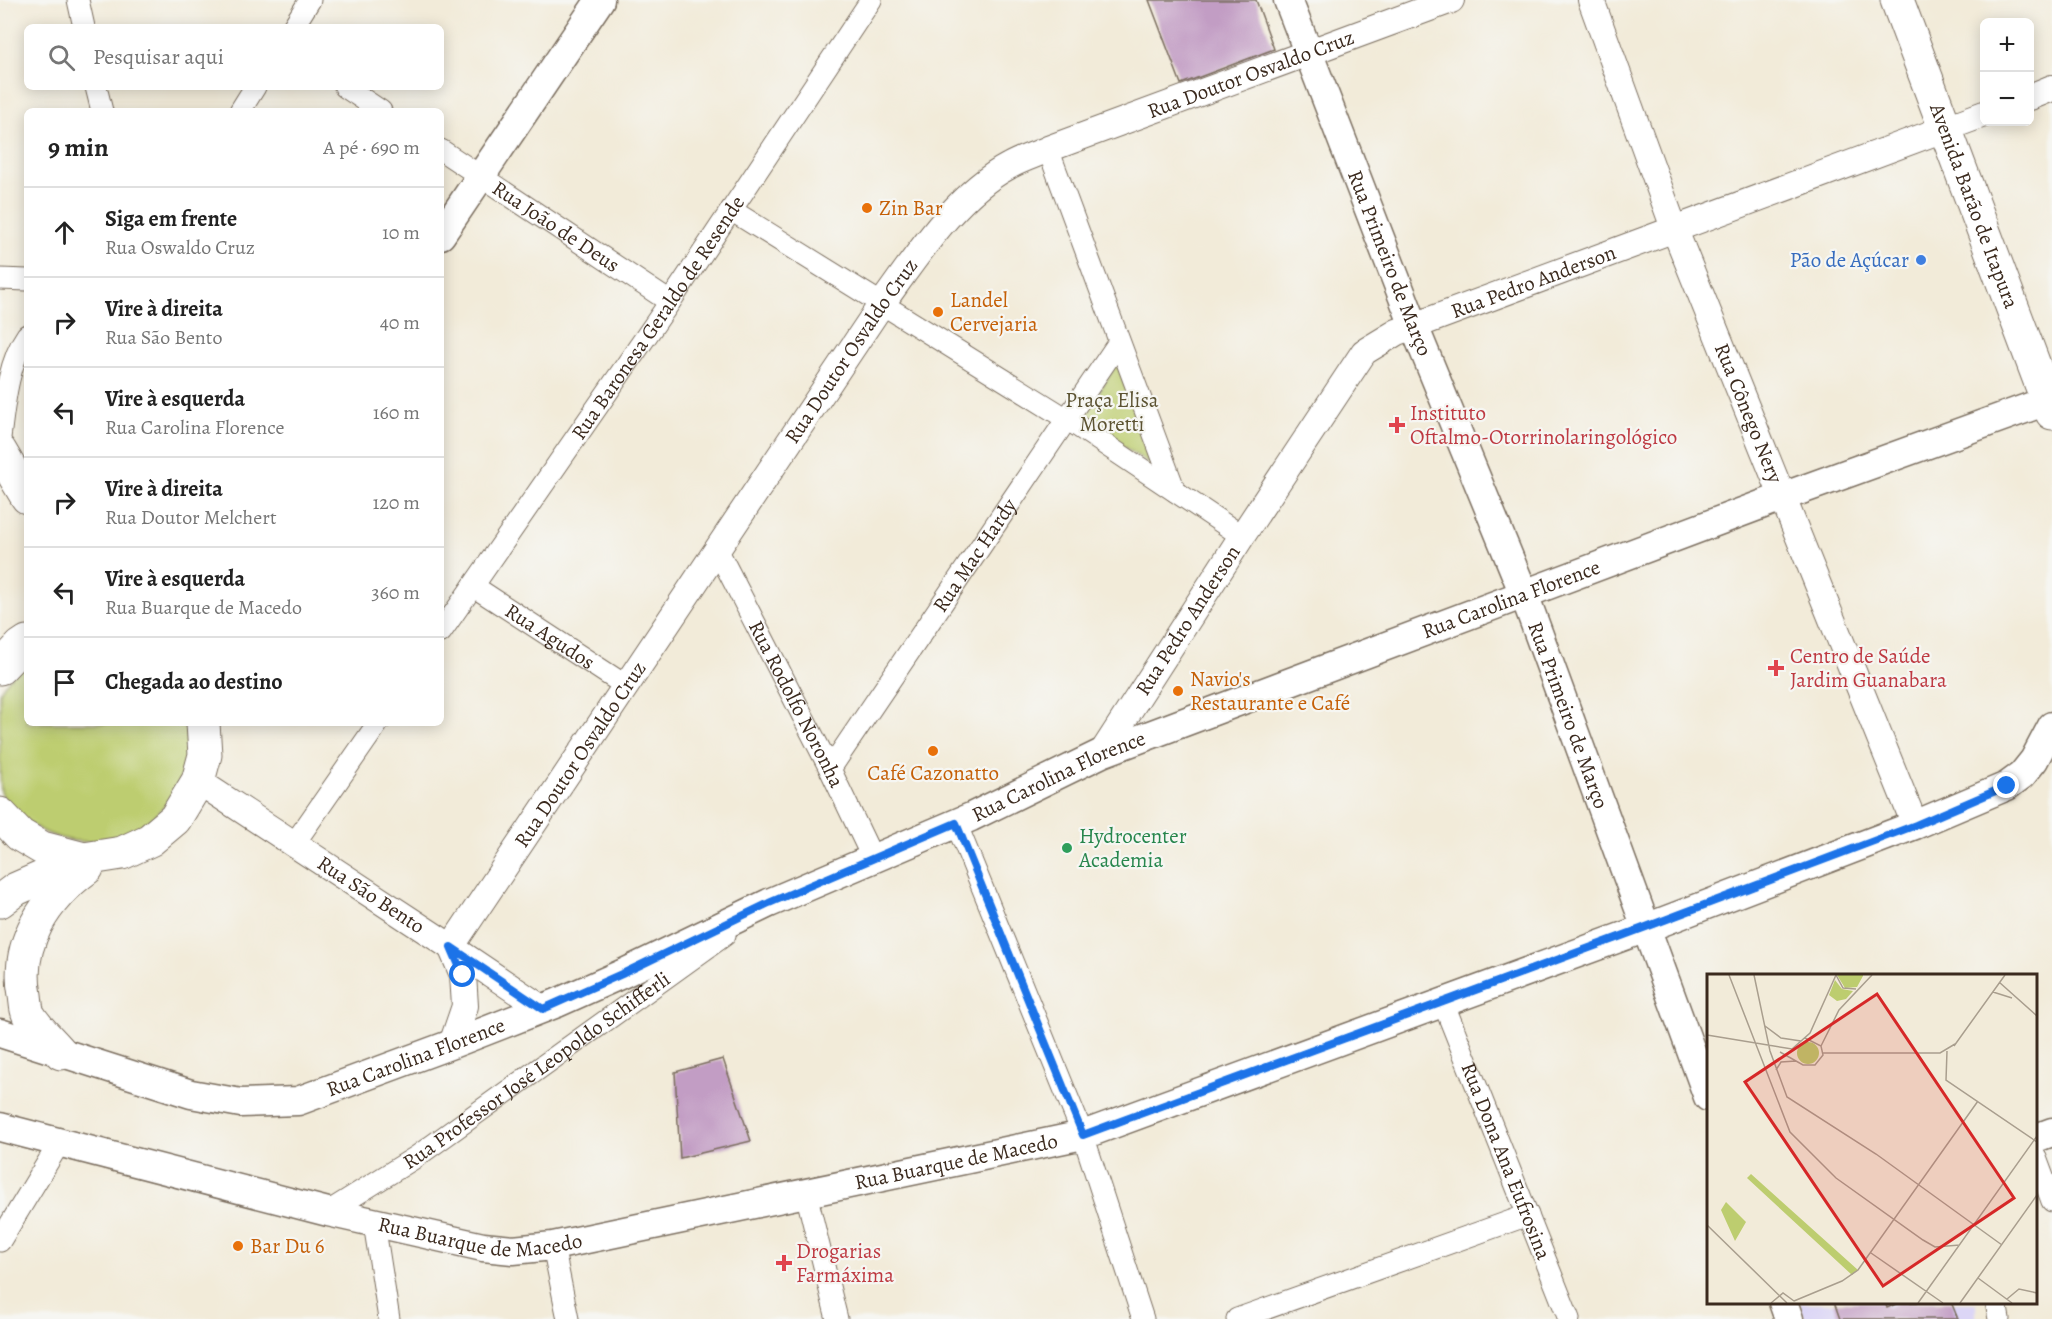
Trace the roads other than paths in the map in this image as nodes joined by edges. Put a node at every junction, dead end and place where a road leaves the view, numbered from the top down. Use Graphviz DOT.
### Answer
graph roads {
  1 [pos="310,0"];
  2 [pos="600,0"];
  3 [pos="871,0"];
  4 [pos="1287,0"];
  5 [pos="1450,0"];
  6 [pos="1591,0"];
  7 [pos="1897,0"];
  8 [pos="295,24"];
  9 [pos="1307,53"];
  10 [pos="2052,88"];
  11 [pos="97,90"];
  12 [pos="253,90"];
  13 [pos="350,90"];
  14 [pos="2034,95"];
  15 [pos="101,108"];
  16 [pos="242,108"];
  17 [pos="376,108"];
  18 [pos="1980,116"];
  19 [pos="1946,129"];
  20 [pos="1048,149"];
  21 [pos="444,152"];
  22 [pos="481,176"];
  23 [pos="732,210"];
  24 [pos="1674,228"];
  25 [pos="444,231"];
  26 [pos="0,279"];
  27 [pos="24,280"];
  28 [pos="670,302"];
  29 [pos="881,305"];
  30 [pos="1414,326"];
  31 [pos="24,339"];
  32 [pos="1119,342"];
  33 [pos="2050,404"];
  34 [pos="1067,419"];
  35 [pos="0,438"];
  36 [pos="0,451"];
  37 [pos="1175,491"];
  38 [pos="24,492"];
  39 [pos="1782,497"];
  40 [pos="1242,536"];
  41 [pos="718,551"];
  42 [pos="473,586"];
  43 [pos="1524,594"];
  44 [pos="444,628"];
  45 [pos="24,644"];
  46 [pos="0,668"];
  47 [pos="626,686"];
  48 [pos="203,726"];
  49 [pos="376,726"];
  50 [pos="2052,726"];
  51 [pos="1102,753"];
  52 [pos="830,768"];
  53 [pos="198,781"];
  54 [pos="0,814"];
  55 [pos="956,823"];
  56 [pos="1916,825"];
  57 [pos="294,844"];
  58 [pos="94,858"];
  59 [pos="873,859"];
  60 [pos="0,901"];
  61 [pos="769,903"];
  62 [pos="1646,927"];
  63 [pos="451,947"];
  64 [pos="1443,1002"];
  65 [pos="543,1009"];
  66 [pos="0,1034"];
  67 [pos="452,1044"];
  68 [pos="61,1053"];
  69 [pos="1707,1094"];
  70 [pos="0,1127"];
  71 [pos="2052,1132"];
  72 [pos="1083,1135"];
  73 [pos="2037,1138"];
  74 [pos="60,1142"];
  75 [pos="2037,1161"];
  76 [pos="806,1193"];
  77 [pos="2052,1201"];
  78 [pos="328,1212"];
  79 [pos="1528,1215"];
  80 [pos="374,1223"];
  81 [pos="0,1241"];
  82 [pos="553,1246"];
  83 [pos="1784,1304"];
  84 [pos="1996,1304"];
  85 [pos="389,1319"];
  86 [pos="568,1319"];
  87 [pos="837,1319"];
  88 [pos="1143,1319"];
  89 [pos="1237,1319"];
  90 [pos="1569,1319"];
  91 [pos="1789,1319"];
  92 [pos="1999,1319"];
  1 -- 8 [label="street"];
  2 -- 22 [label="main road"];
  3 -- 23 [label="street, Rua Baronesa Geraldo de Resende"];
  4 -- 9 [label="main road, Rua Primeiro de Março"];
  5 -- 9 [label="street, Rua Doutor Osvaldo Cruz"];
  6 -- 24 [label="street, Rua Cônego Nery"];
  7 -- 19 [label="main road, Avenida Barão de Itapura"];
  9 -- 20 [label="street, Rua Doutor Osvaldo Cruz"];
  9 -- 30 [label="main road, Rua Primeiro de Março"];
  10 -- 14 [label="street"];
  11 -- 15 [label="street"];
  12 -- 16 [label="street"];
  13 -- 17 [label="street"];
  18 -- 19 [label="street, Rua Pedro Anderson"];
  19 -- 24 [label="street, Rua Pedro Anderson"];
  19 -- 33 [label="main road, Avenida Barão de Itapura"];
  20 -- 29 [label="street, Rua Doutor Osvaldo Cruz"];
  20 -- 32 [label="street"];
  21 -- 22 [label="street, Rua João de Deus"];
  22 -- 25 [label="main road"];
  22 -- 28 [label="street, Rua João de Deus"];
  23 -- 28 [label="street, Rua Baronesa Geraldo de Resende"];
  23 -- 29 [label="street"];
  24 -- 30 [label="street, Rua Pedro Anderson"];
  24 -- 39 [label="street, Rua Cônego Nery"];
  26 -- 27 [label="street"];
  28 -- 42 [label="street, Rua Baronesa Geraldo de Resende"];
  29 -- 34 [label="street"];
  29 -- 41 [label="street, Rua Doutor Osvaldo Cruz"];
  30 -- 40 [label="street, Rua Pedro Anderson"];
  30 -- 43 [label="main road, Rua Primeiro de Março"];
  31 -- 35 [label="street"];
  32 -- 34 [label="street, Rua Mac Hardy"];
  32 -- 37 [label="street"];
  33 -- 39 [label="main road, Rua Carolina Florence"];
  34 -- 37 [label="street"];
  34 -- 52 [label="street, Rua Mac Hardy"];
  36 -- 38 [label="main road"];
  37 -- 40 [label="street"];
  39 -- 43 [label="main road, Rua Carolina Florence"];
  39 -- 56 [label="street, Rua Cônego Nery"];
  40 -- 51 [label="street, Rua Pedro Anderson"];
  41 -- 47 [label="street, Rua Doutor Osvaldo Cruz"];
  41 -- 52 [label="street, Rua Rodolfo Noronha"];
  42 -- 44 [label="street, Rua Baronesa Geraldo de Resende"];
  42 -- 47 [label="street, Rua Agudos"];
  43 -- 51 [label="main road, Rua Carolina Florence"];
  43 -- 62 [label="main road, Rua Primeiro de Março"];
  45 -- 46 [label="main road"];
  47 -- 63 [label="street, Rua Doutor Osvaldo Cruz"];
  48 -- 53 [label="main road"];
  49 -- 57 [label="street"];
  50 -- 56 [label="main road, Rua Buarque de Macedo"];
  51 -- 55 [label="main road, Rua Carolina Florence"];
  52 -- 59 [label="street, Rua Rodolfo Noronha"];
  53 -- 57 [label="street, Rua São Bento"];
  53 -- 58 [label="main road"];
  54 -- 58 [label="main road"];
  55 -- 59 [label="main road, Rua Carolina Florence"];
  55 -- 72 [label="street"];
  56 -- 62 [label="main road, Rua Buarque de Macedo"];
  57 -- 63 [label="street, Rua São Bento"];
  58 -- 60 [label="main road"];
  58 -- 68 [label="main road"];
  59 -- 61 [label="main road, Rua Carolina Florence"];
  61 -- 65 [label="main road, Rua Carolina Florence"];
  61 -- 78 [label="street, Rua Professor José Leopoldo Schifferli"];
  62 -- 64 [label="main road, Rua Buarque de Macedo"];
  62 -- 69 [label="main road, Rua Primeiro de Março"];
  63 -- 65 [label="street, Rua São Bento"];
  63 -- 67 [label="street"];
  64 -- 72 [label="main road, Rua Buarque de Macedo"];
  64 -- 79 [label="street, Rua Dona Ana Eufrosina"];
  65 -- 67 [label="main road, Rua Carolina Florence"];
  66 -- 68 [label="main road, Rua Carolina Florence"];
  67 -- 68 [label="main road, Rua Carolina Florence"];
  70 -- 74 [label="main road, Rua Buarque de Macedo"];
  71 -- 73 [label="main road"];
  72 -- 76 [label="main road, Rua Buarque de Macedo"];
  72 -- 88 [label="street"];
  74 -- 78 [label="main road, Rua Buarque de Macedo"];
  74 -- 81 [label="street"];
  75 -- 77 [label="street"];
  76 -- 82 [label="main road, Rua Buarque de Macedo"];
  76 -- 87 [label="street"];
  78 -- 80 [label="main road, Rua Buarque de Macedo"];
  79 -- 89 [label="street"];
  79 -- 90 [label="street, Rua Dona Ana Eufrosina"];
  80 -- 82 [label="main road, Rua Buarque de Macedo"];
  80 -- 85 [label="street"];
  82 -- 86 [label="street"];
  83 -- 91 [label="main road"];
  84 -- 92 [label="street"];
}
